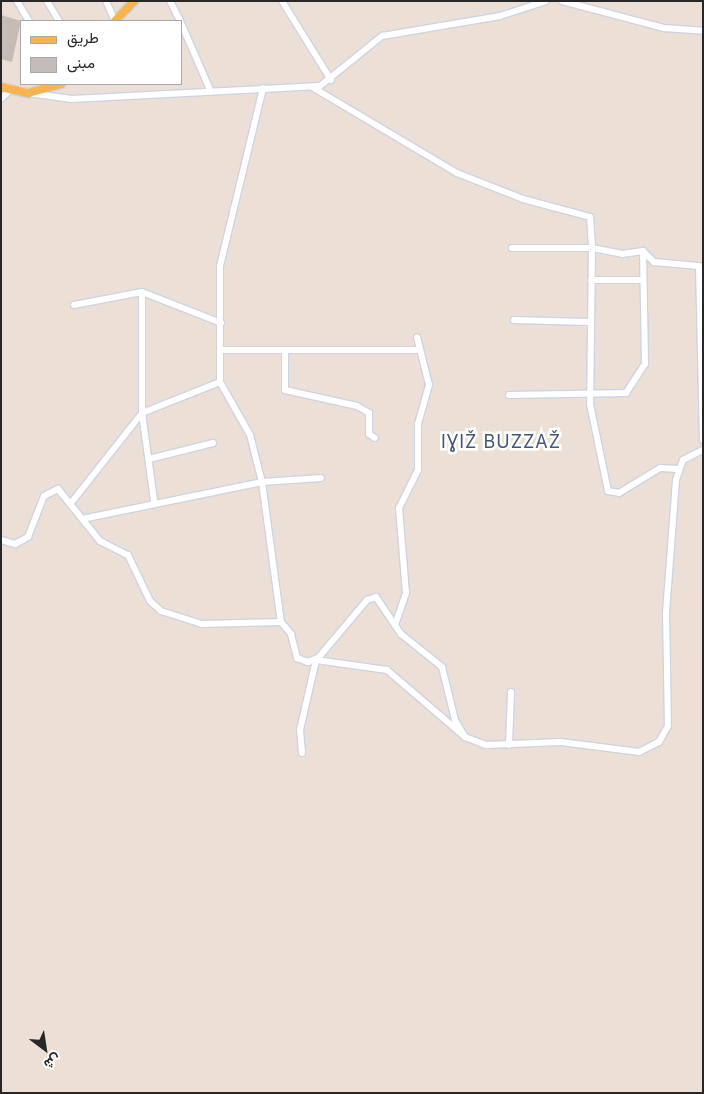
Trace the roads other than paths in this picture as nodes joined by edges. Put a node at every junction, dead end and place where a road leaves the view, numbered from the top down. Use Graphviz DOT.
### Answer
graph roads {
  1 [pos="17,1"];
  2 [pos="47,1"];
  3 [pos="106,1"];
  4 [pos="134,1"];
  5 [pos="170,1"];
  6 [pos="282,1"];
  7 [pos="546,1"];
  8 [pos="562,1"];
  9 [pos="28,20"];
  10 [pos="58,20"];
  11 [pos="115,20"];
  12 [pos="116,20"];
  13 [pos="180,20"];
  14 [pos="182,24"];
  15 [pos="703,31"];
  16 [pos="331,80"];
  17 [pos="58,85"];
  18 [pos="1,87"];
  19 [pos="312,87"];
  20 [pos="263,88"];
  21 [pos="9,91"];
  22 [pos="211,92"];
  23 [pos="28,93"];
  24 [pos="1,99"];
  25 [pos="512,248"];
  26 [pos="592,248"];
  27 [pos="643,251"];
  28 [pos="592,280"];
  29 [pos="643,280"];
  30 [pos="142,292"];
  31 [pos="74,305"];
  32 [pos="514,320"];
  33 [pos="590,322"];
  34 [pos="221,323"];
  35 [pos="417,337"];
  36 [pos="220,350"];
  37 [pos="284,350"];
  38 [pos="417,350"];
  39 [pos="220,382"];
  40 [pos="510,396"];
  41 [pos="589,397"];
  42 [pos="142,413"];
  43 [pos="376,438"];
  44 [pos="703,440"];
  45 [pos="213,443"];
  46 [pos="703,450"];
  47 [pos="149,459"];
  48 [pos="678,469"];
  49 [pos="321,478"];
  50 [pos="262,482"];
  51 [pos="154,501"];
  52 [pos="71,503"];
  53 [pos="82,518"];
  54 [pos="1,540"];
  55 [pos="281,622"];
  56 [pos="395,625"];
  57 [pos="316,660"];
  58 [pos="511,692"];
  59 [pos="465,737"];
  60 [pos="509,745"];
  61 [pos="302,753"];
  1 -- 9 [label="street"];
  2 -- 10 [label="street"];
  3 -- 11 [label="street"];
  4 -- 12 [label="main road"];
  5 -- 13 [label="street"];
  6 -- 16 [label="street"];
  7 -- 16 [label="street"];
  8 -- 15 [label="street"];
  14 -- 22 [label="street"];
  16 -- 19 [label="street"];
  17 -- 23 [label="main road"];
  18 -- 21 [label="main road"];
  19 -- 20 [label="street"];
  19 -- 26 [label="street"];
  20 -- 22 [label="street"];
  20 -- 34 [label="street"];
  21 -- 23 [label="main road"];
  21 -- 24 [label="street"];
  22 -- 23 [label="street"];
  25 -- 26 [label="street"];
  26 -- 27 [label="street"];
  26 -- 28 [label="street"];
  27 -- 29 [label="street"];
  27 -- 44 [label="street"];
  28 -- 29 [label="street"];
  28 -- 33 [label="street"];
  29 -- 41 [label="street"];
  30 -- 31 [label="street"];
  30 -- 34 [label="street"];
  30 -- 42 [label="street"];
  32 -- 33 [label="street"];
  33 -- 41 [label="street"];
  34 -- 36 [label="street"];
  35 -- 38 [label="street"];
  36 -- 37 [label="street"];
  36 -- 39 [label="street"];
  37 -- 38 [label="street"];
  37 -- 43 [label="street"];
  38 -- 56 [label="street"];
  39 -- 42 [label="street"];
  39 -- 50 [label="street"];
  40 -- 41 [label="street"];
  41 -- 48 [label="street"];
  42 -- 47 [label="street"];
  42 -- 52 [label="street"];
  45 -- 47 [label="street"];
  46 -- 48 [label="street"];
  47 -- 51 [label="street"];
  48 -- 60 [label="street"];
  49 -- 50 [label="street"];
  50 -- 51 [label="street"];
  50 -- 55 [label="street"];
  51 -- 53 [label="street"];
  52 -- 53 [label="street"];
  52 -- 54 [label="street"];
  53 -- 55 [label="street"];
  55 -- 57 [label="street"];
  56 -- 57 [label="street"];
  56 -- 59 [label="street"];
  57 -- 59 [label="street"];
  57 -- 61 [label="street"];
  58 -- 60 [label="street"];
  59 -- 60 [label="street"];
}
